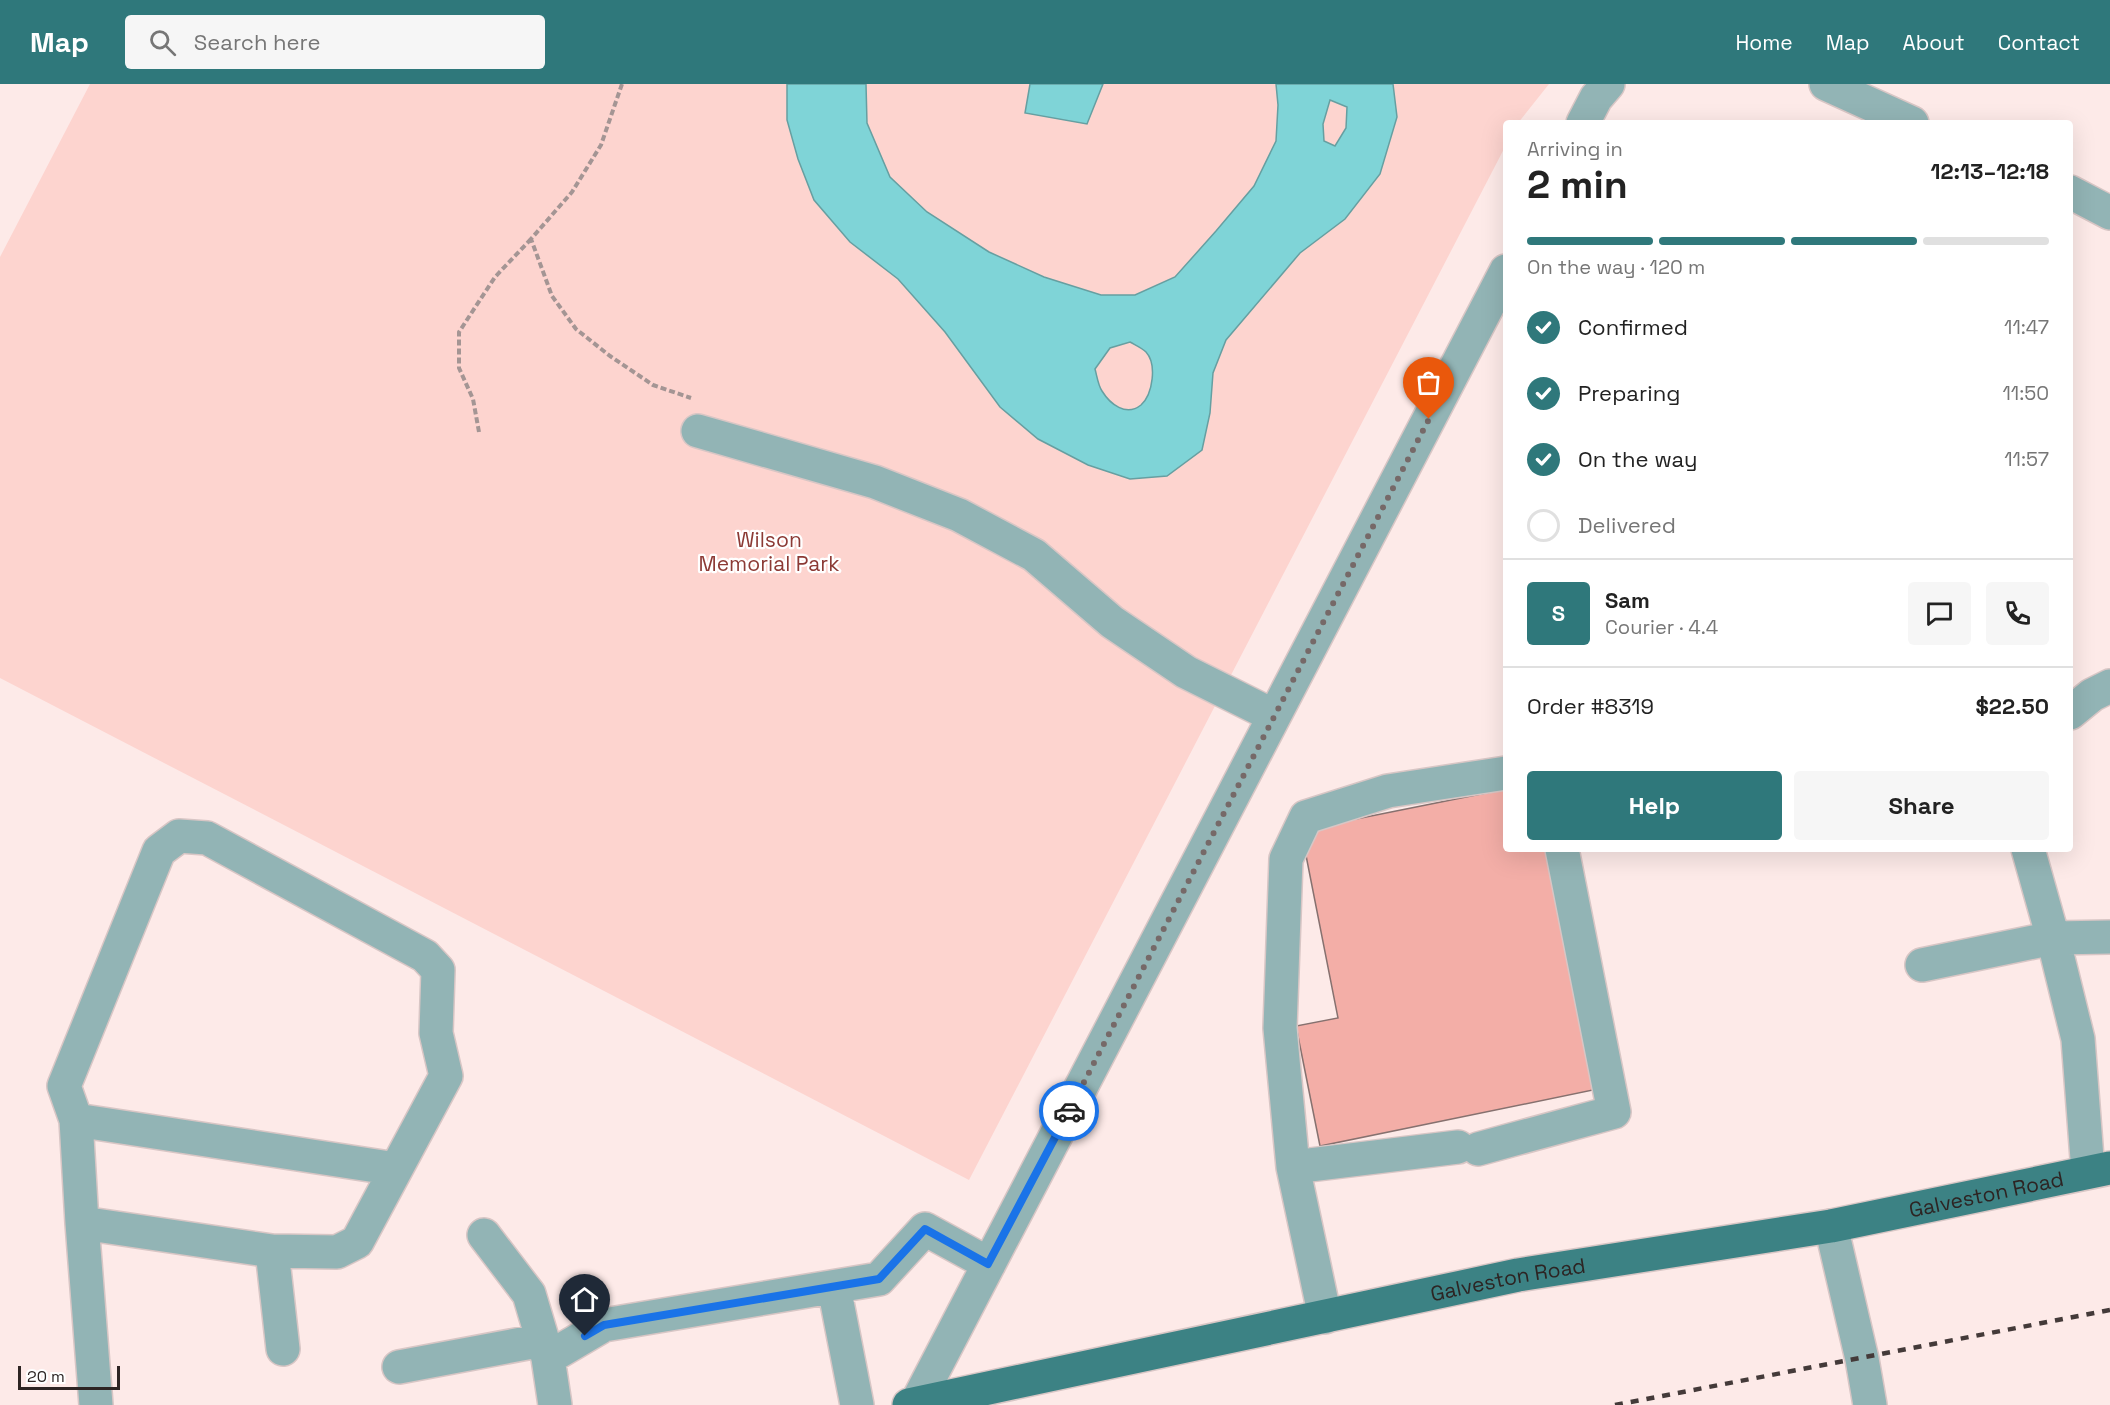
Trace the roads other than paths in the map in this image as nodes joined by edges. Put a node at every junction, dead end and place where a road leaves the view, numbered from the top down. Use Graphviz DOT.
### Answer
graph roads {
  1 [pos="1608,84"];
  2 [pos="1826,84"];
  3 [pos="1585,120"];
  4 [pos="1905,120"];
  5 [pos="2073,194"];
  6 [pos="2110,213"];
  7 [pos="1503,277"];
  8 [pos="698,432"];
  9 [pos="2110,686"];
  10 [pos="2073,711"];
  11 [pos="1274,716"];
  12 [pos="1503,773"];
  13 [pos="1563,852"];
  14 [pos="2029,852"];
  15 [pos="2110,937"];
  16 [pos="2053,938"];
  17 [pos="1922,965"];
  18 [pos="76,1120"];
  19 [pos="1293,1167"];
  20 [pos="396,1169"];
  21 [pos="2099,1170"];
  22 [pos="82,1223"];
  23 [pos="1831,1226"];
  24 [pos="484,1235"];
  25 [pos="272,1251"];
  26 [pos="988,1264"];
  27 [pos="834,1287"];
  28 [pos="1325,1317"];
  29 [pos="283,1349"];
  30 [pos="545,1349"];
  31 [pos="399,1367"];
  32 [pos="913,1404"];
  33 [pos="96,1405"];
  34 [pos="555,1405"];
  35 [pos="857,1405"];
  36 [pos="1869,1405"];
  1 -- 3 [label="street"];
  2 -- 4 [label="street"];
  5 -- 6 [label="street"];
  7 -- 11 [label="street"];
  8 -- 11 [label="street"];
  9 -- 10 [label="street"];
  11 -- 26 [label="street"];
  12 -- 19 [label="street"];
  13 -- 19 [label="street"];
  14 -- 16 [label="street"];
  15 -- 16 [label="street"];
  16 -- 17 [label="street"];
  16 -- 21 [label="street"];
  18 -- 20 [label="street"];
  18 -- 20 [label="street"];
  18 -- 22 [label="street"];
  19 -- 28 [label="street"];
  20 -- 25 [label="street"];
  21 -- 23 [label="main road, Galveston Road"];
  22 -- 25 [label="street"];
  22 -- 33 [label="street"];
  23 -- 28 [label="main road, Galveston Road"];
  23 -- 36 [label="street"];
  24 -- 30 [label="street"];
  25 -- 29 [label="street"];
  26 -- 27 [label="street"];
  26 -- 32 [label="street"];
  27 -- 30 [label="street"];
  27 -- 35 [label="street"];
  28 -- 32 [label="main road, Galveston Road"];
  30 -- 31 [label="street"];
  30 -- 34 [label="street"];
}
